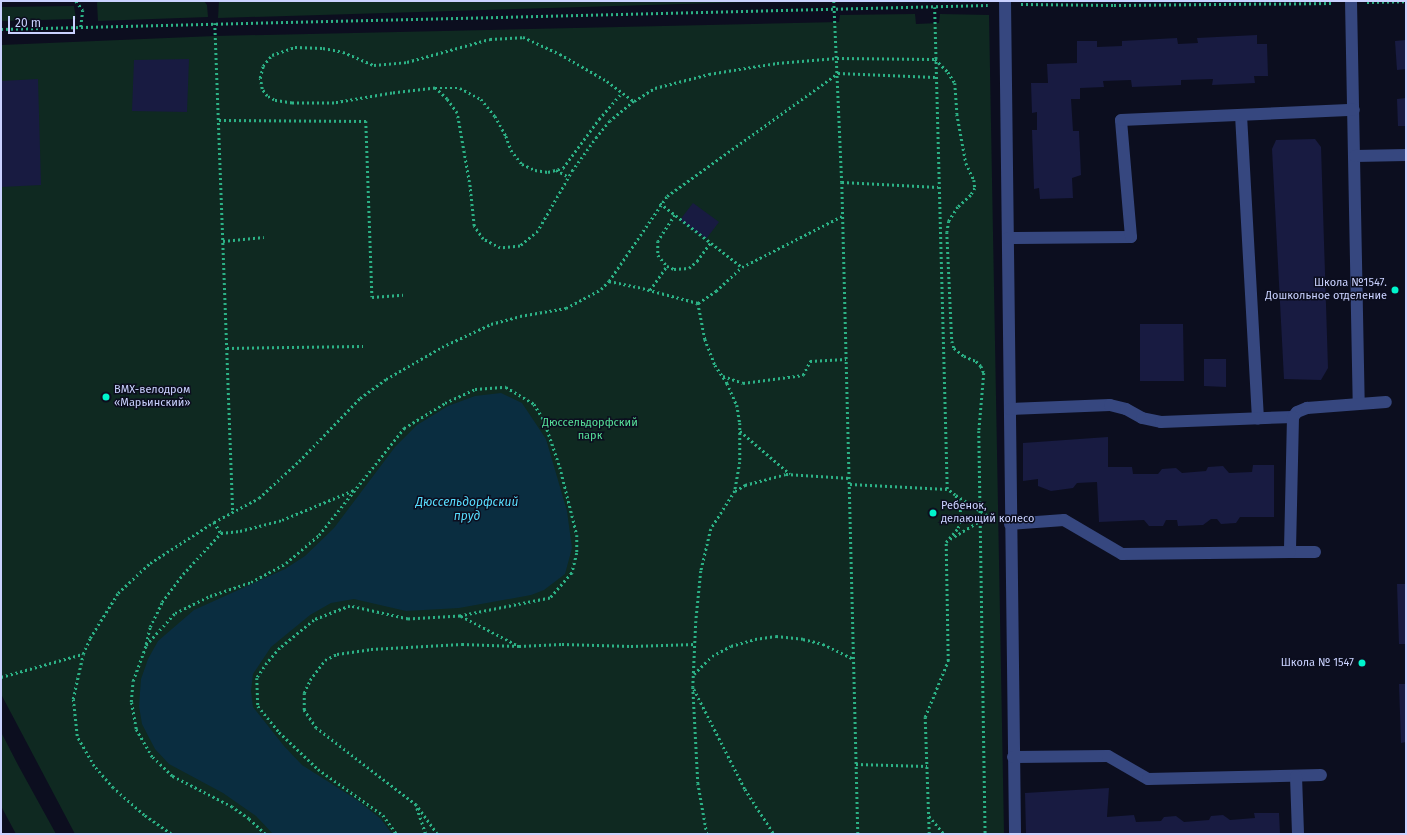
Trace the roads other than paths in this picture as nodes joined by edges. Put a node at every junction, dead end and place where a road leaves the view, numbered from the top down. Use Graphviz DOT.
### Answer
graph roads {
  1 [pos="1351,2"];
  2 [pos="1005,3"];
  3 [pos="1354,110"];
  4 [pos="1241,115"];
  5 [pos="1406,154"];
  6 [pos="1355,156"];
  7 [pos="1008,238"];
  8 [pos="1386,402"];
  9 [pos="1359,403"];
  10 [pos="1010,409"];
  11 [pos="1293,417"];
  12 [pos="1258,419"];
  13 [pos="1010,520"];
  14 [pos="1290,552"];
  15 [pos="1315,552"];
  16 [pos="1013,757"];
  17 [pos="1321,775"];
  18 [pos="1296,776"];
  19 [pos="1014,834"];
  20 [pos="1298,834"];
  1 -- 3 [label="lane"];
  2 -- 7 [label="lane"];
  3 -- 4 [label="lane"];
  3 -- 6 [label="lane"];
  4 -- 7 [label="lane"];
  4 -- 12 [label="lane"];
  5 -- 6 [label="lane"];
  6 -- 9 [label="lane"];
  7 -- 10 [label="lane"];
  8 -- 9 [label="lane"];
  9 -- 11 [label="lane"];
  10 -- 12 [label="lane"];
  10 -- 13 [label="lane"];
  11 -- 12 [label="lane"];
  11 -- 14 [label="lane"];
  13 -- 14 [label="lane"];
  13 -- 16 [label="lane"];
  14 -- 15 [label="lane"];
  16 -- 18 [label="lane"];
  16 -- 19 [label="lane"];
  17 -- 18 [label="lane"];
  18 -- 20 [label="lane"];
}
